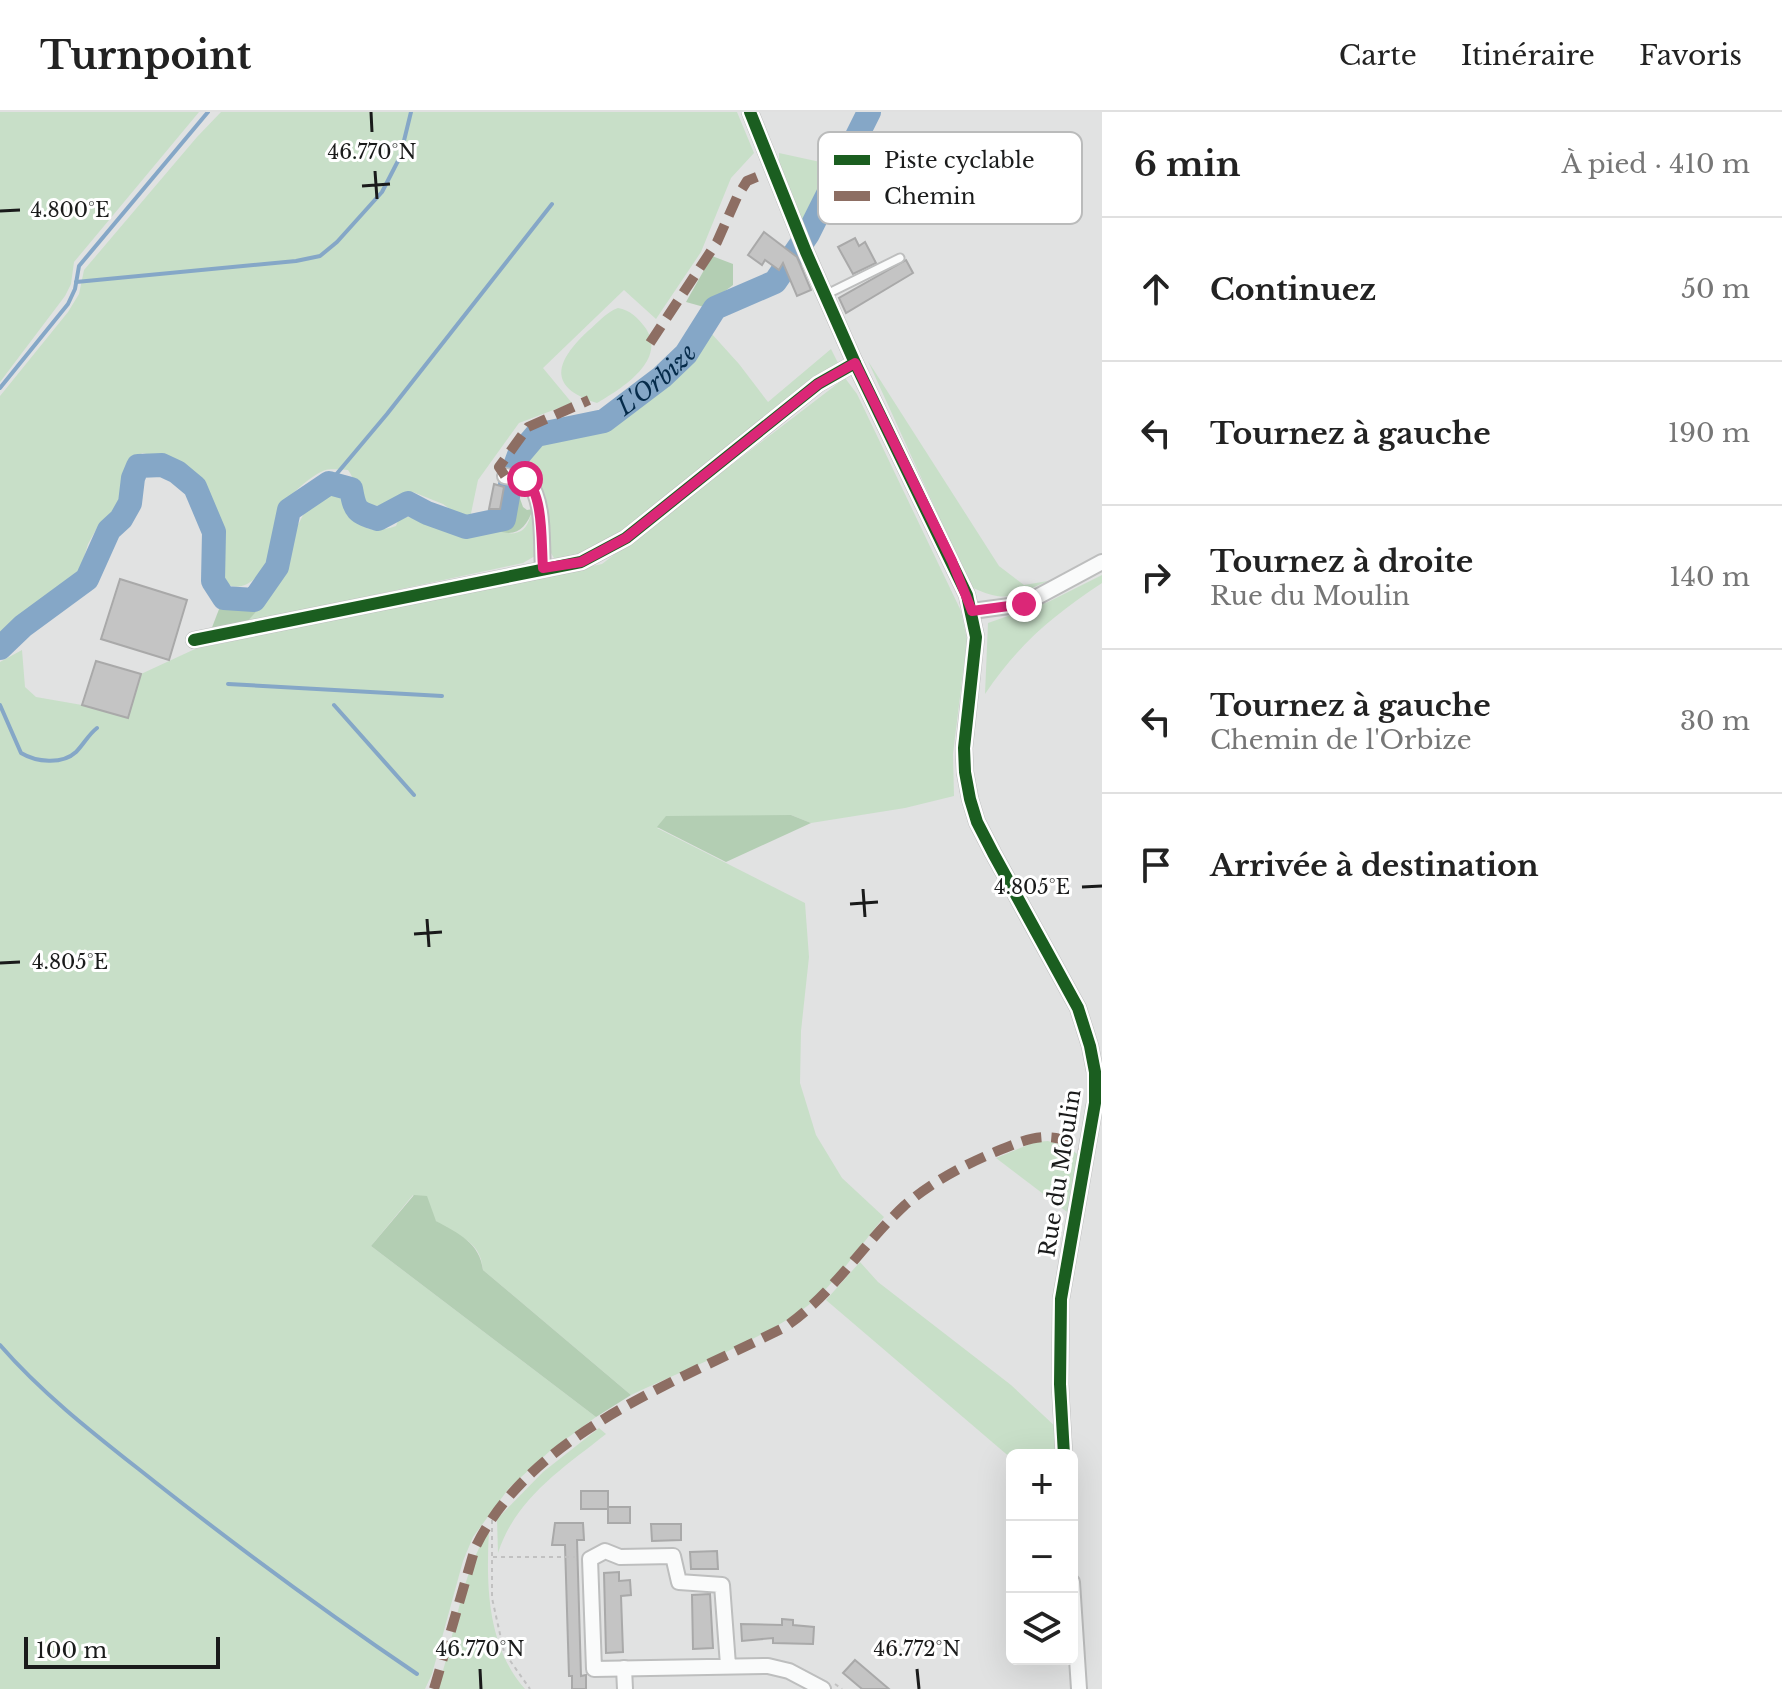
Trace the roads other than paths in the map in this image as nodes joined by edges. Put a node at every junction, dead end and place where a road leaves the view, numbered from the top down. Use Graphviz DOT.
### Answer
graph roads {
  1 [pos="750,112"];
  2 [pos="900,258"];
  3 [pos="825,295"];
  4 [pos="855,363"];
  5 [pos="505,476"];
  6 [pos="1102,562"];
  7 [pos="543,568"];
  8 [pos="972,611"];
  9 [pos="194,640"];
  10 [pos="1064,1449"];
  11 [pos="1073,1593"];
  12 [pos="728,1665"];
  13 [pos="624,1668"];
  14 [pos="625,1689"];
  15 [pos="823,1689"];
  16 [pos="1079,1689"];
  1 -- 3 [label="street, Rue du Moulin"];
  2 -- 3 [label="lane"];
  3 -- 4 [label="street, Rue du Moulin"];
  4 -- 7 [label="street"];
  4 -- 8 [label="street, Rue du Moulin"];
  5 -- 7 [label="street"];
  6 -- 8 [label="street"];
  7 -- 9 [label="street"];
  8 -- 10 [label="street, Rue du Moulin"];
  11 -- 16 [label="street"];
  12 -- 13 [label="street"];
  12 -- 13 [label="street"];
  12 -- 15 [label="street"];
  13 -- 14 [label="street"];
}
